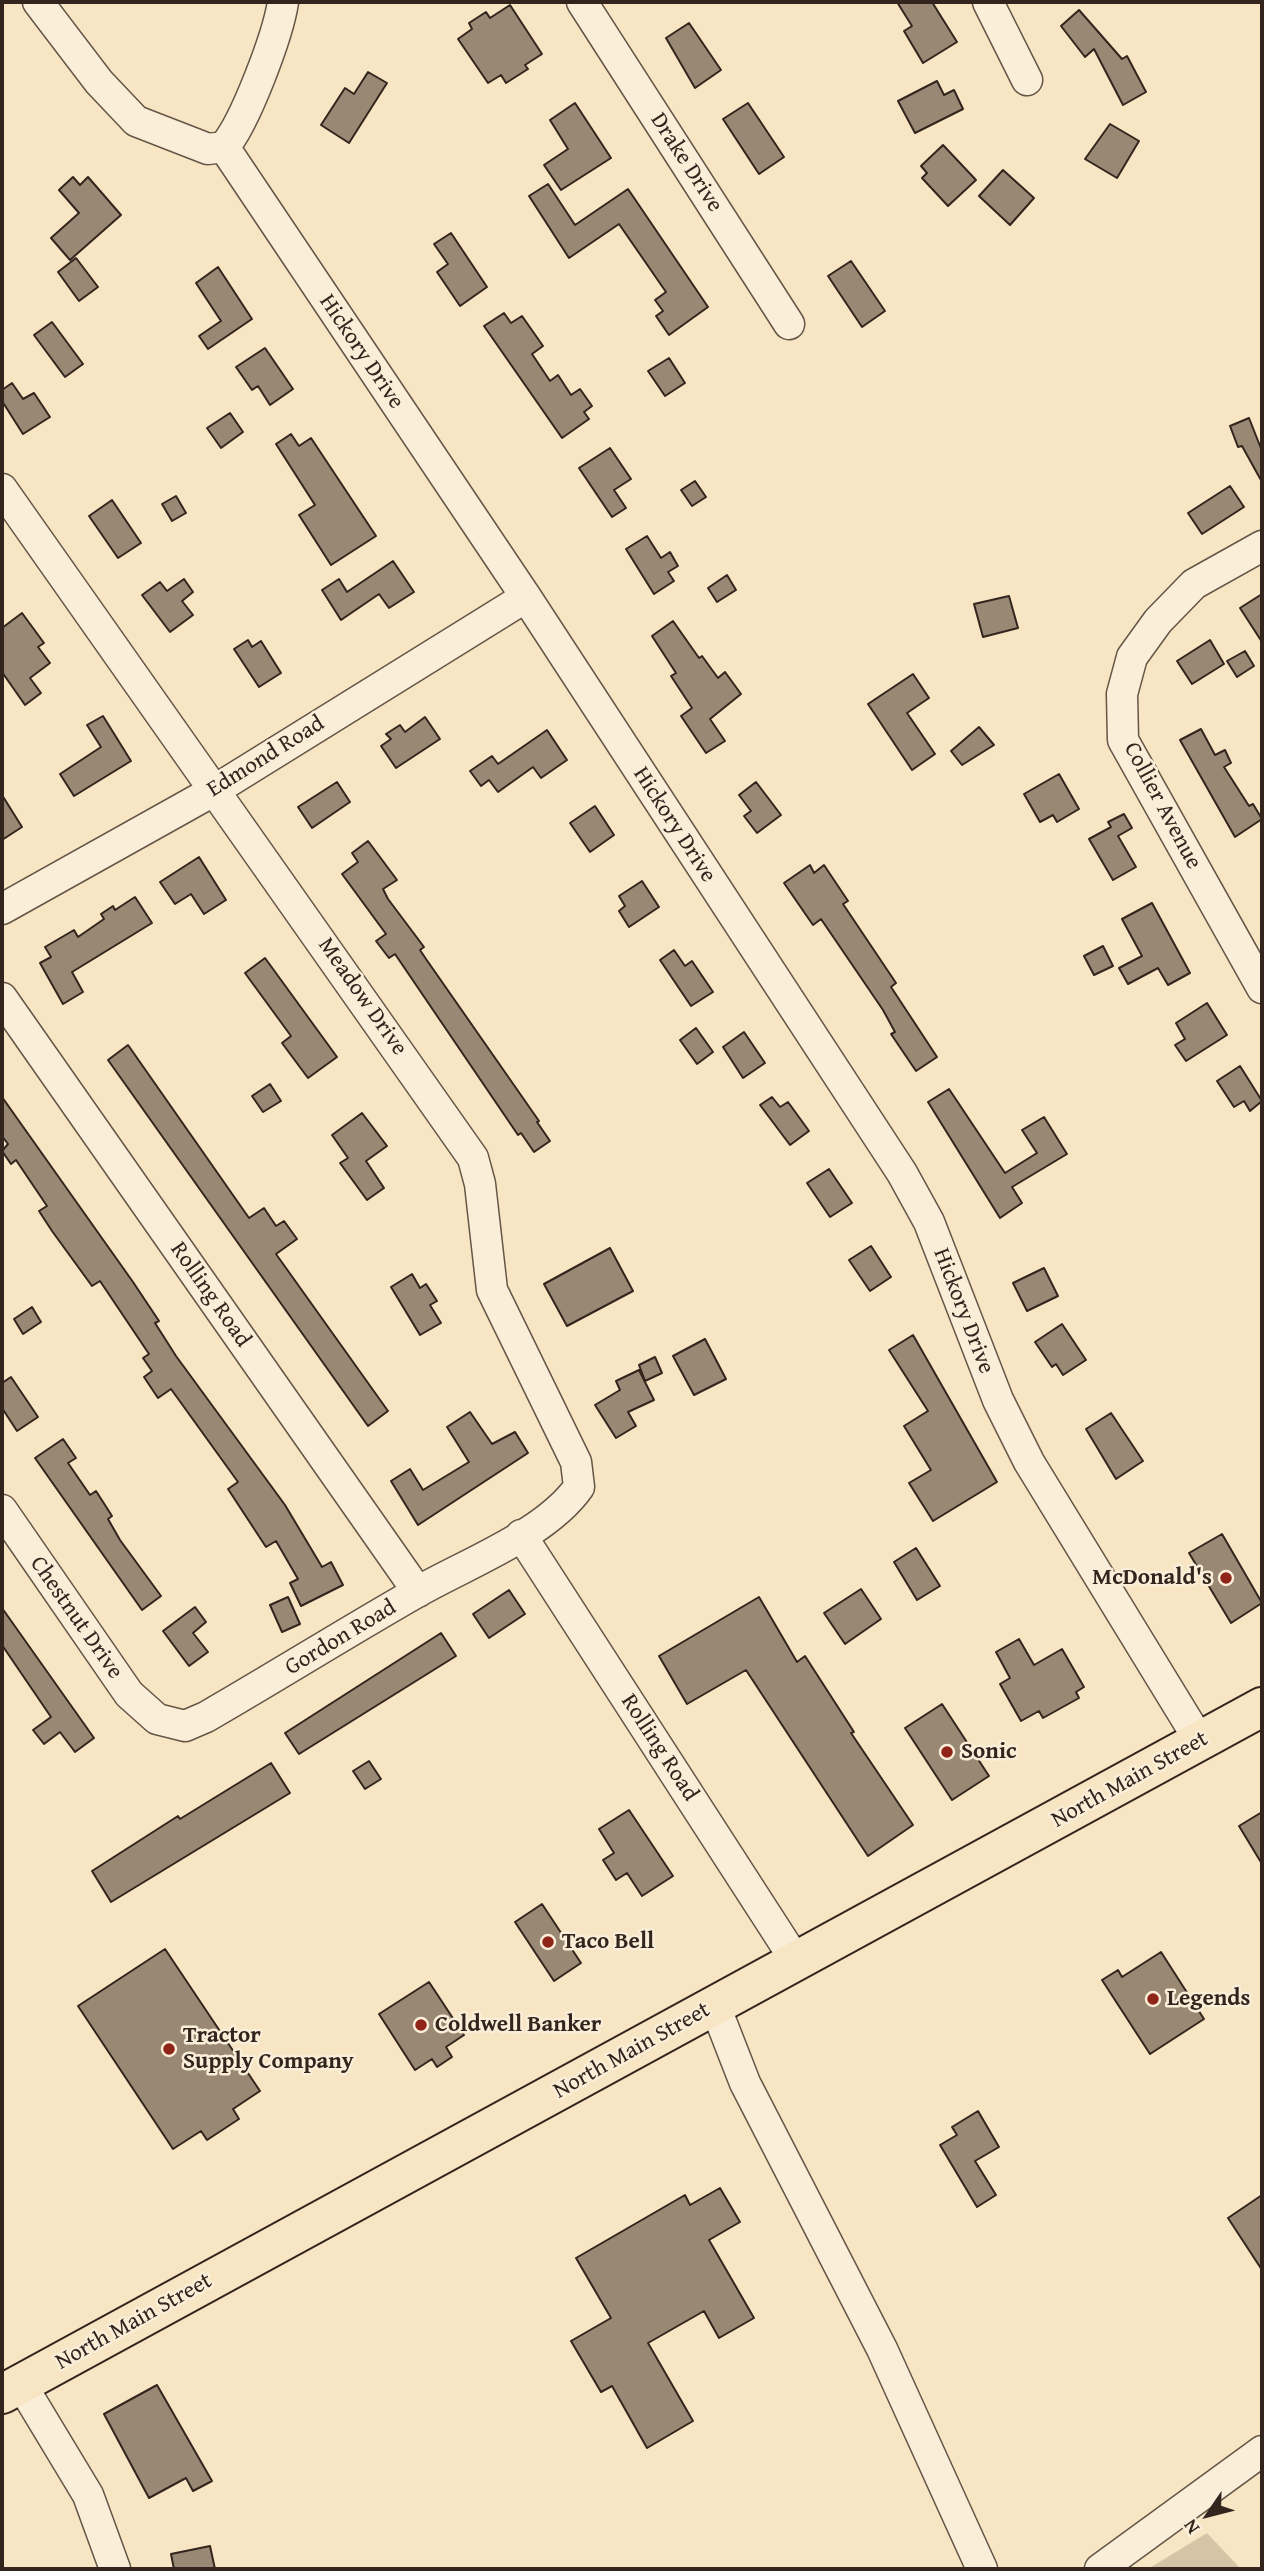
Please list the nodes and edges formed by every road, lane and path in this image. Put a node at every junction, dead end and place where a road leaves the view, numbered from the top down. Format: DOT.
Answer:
graph roads {
  1 [pos="38,2"];
  2 [pos="283,2"];
  3 [pos="582,2"];
  4 [pos="988,2"];
  5 [pos="1027,80"];
  6 [pos="224,148"];
  7 [pos="789,324"];
  8 [pos="2,489"];
  9 [pos="1262,546"];
  10 [pos="526,597"];
  11 [pos="215,790"];
  12 [pos="2,909"];
  13 [pos="1262,988"];
  14 [pos="2,998"];
  15 [pos="2,1510"];
  16 [pos="521,1535"];
  17 [pos="418,1591"];
  18 [pos="1262,1707"];
  19 [pos="157,1719"];
  20 [pos="1201,1743"];
  21 [pos="796,1961"];
  22 [pos="715,2006"];
  23 [pos="11,2389"];
  24 [pos="1262,2451"];
  25 [pos="115,2569"];
  26 [pos="982,2569"];
  27 [pos="1100,2569"];
  1 -- 6 [label="street"];
  2 -- 6 [label="street"];
  3 -- 7 [label="street, Drake Drive"];
  4 -- 5 [label="street"];
  6 -- 10 [label="street, Hickory Drive"];
  8 -- 11 [label="street, Meadow Drive"];
  9 -- 13 [label="street, Collier Avenue"];
  10 -- 11 [label="street, Edmond Road"];
  10 -- 20 [label="street, Hickory Drive"];
  11 -- 12 [label="street, Edmond Road"];
  11 -- 16 [label="street, Meadow Drive"];
  14 -- 17 [label="street, Rolling Road"];
  15 -- 19 [label="street, Chestnut Drive"];
  16 -- 17 [label="street, Gordon Road"];
  16 -- 21 [label="street, Rolling Road"];
  17 -- 19 [label="street, Gordon Road"];
  18 -- 20 [label="highway, North Main Street"];
  20 -- 21 [label="highway, North Main Street"];
  21 -- 22 [label="highway, North Main Street"];
  22 -- 23 [label="highway, North Main Street"];
  22 -- 26 [label="street"];
  23 -- 25 [label="street"];
  24 -- 27 [label="street"];
}
